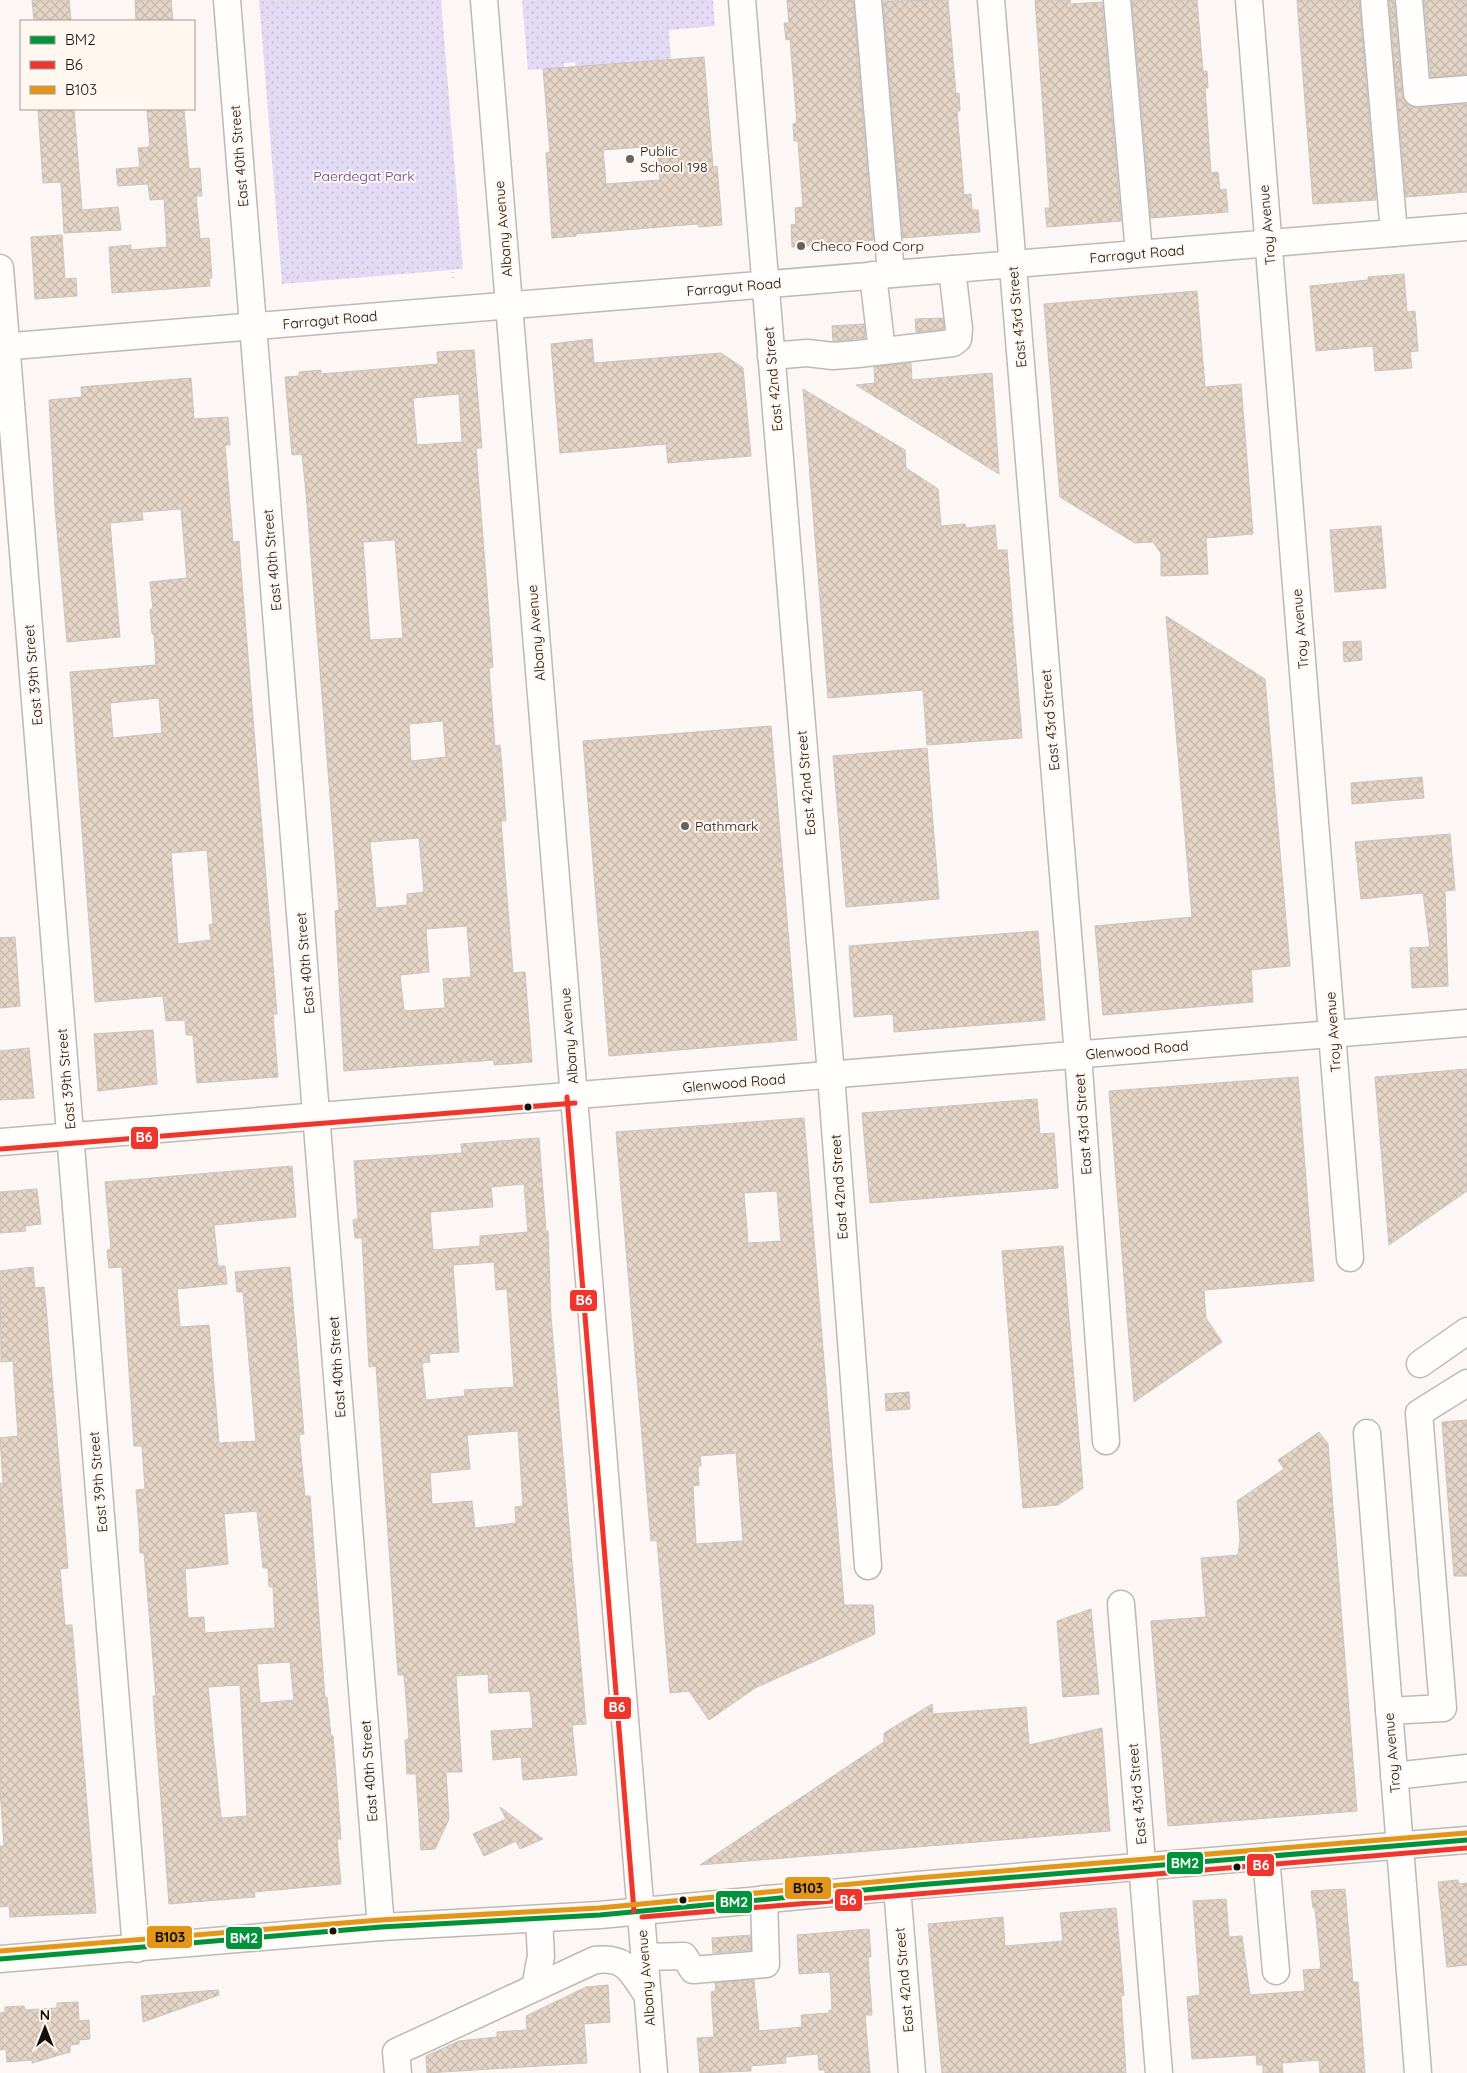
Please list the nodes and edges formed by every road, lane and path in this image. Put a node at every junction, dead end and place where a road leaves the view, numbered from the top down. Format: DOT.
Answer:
graph roads {
  1 [pos="227,0"];
  2 [pos="328,0"];
  3 [pos="437,0"];
  4 [pos="484,0"];
  5 [pos="742,0"];
  6 [pos="868,0"];
  7 [pos="991,0"];
  8 [pos="1117,0"];
  9 [pos="1249,0"];
  10 [pos="1374,0"];
  11 [pos="1409,0"];
  12 [pos="1467,89"];
  13 [pos="1467,227"];
  14 [pos="1394,233"];
  15 [pos="1269,243"];
  16 [pos="1139,253"];
  17 [pos="452,262"];
  18 [pos="1013,264"];
  19 [pos="0,268"];
  20 [pos="952,269"];
  21 [pos="882,275"];
  22 [pos="454,278"];
  23 [pos="765,284"];
  24 [pos="509,305"];
  25 [pos="253,326"];
  26 [pos="3,346"];
  27 [pos="882,351"];
  28 [pos="771,356"];
  29 [pos="1467,1023"];
  30 [pos="1333,1034"];
  31 [pos="1078,1055"];
  32 [pos="831,1075"];
  33 [pos="574,1096"];
  34 [pos="318,1116"];
  35 [pos="70,1136"];
  36 [pos="0,1142"];
  37 [pos="1350,1258"];
  38 [pos="1467,1331"];
  39 [pos="1420,1364"];
  40 [pos="1467,1383"];
  41 [pos="1367,1433"];
  42 [pos="1106,1441"];
  43 [pos="868,1566"];
  44 [pos="1121,1604"];
  45 [pos="1388,1711"];
  46 [pos="1467,1768"];
  47 [pos="1394,1776"];
  48 [pos="1467,1840"];
  49 [pos="1399,1845"];
  50 [pos="1266,1857"];
  51 [pos="1143,1867"];
  52 [pos="897,1887"];
  53 [pos="764,1899"];
  54 [pos="641,1910"];
  55 [pos="539,1919"];
  56 [pos="381,1927"];
  57 [pos="136,1949"];
  58 [pos="645,1957"];
  59 [pos="0,1959"];
  60 [pos="1276,1971"];
  61 [pos="535,1988"];
  62 [pos="648,1996"];
  63 [pos="398,2073"];
  64 [pos="654,2073"];
  65 [pos="912,2073"];
  66 [pos="1159,2073"];
  67 [pos="1418,2073"];
  1 -- 25 [label="street, East 40th Street"];
  2 -- 17 [label="path"];
  3 -- 17 [label="path"];
  4 -- 24 [label="street, Albany Avenue"];
  5 -- 23 [label="street, East 42nd Street"];
  6 -- 21 [label="street"];
  7 -- 18 [label="street, East 43rd Street"];
  8 -- 16 [label="street"];
  9 -- 15 [label="street, Troy Avenue"];
  10 -- 14 [label="street"];
  11 -- 12 [label="street"];
  13 -- 14 [label="street, Farragut Road"];
  14 -- 15 [label="street, Farragut Road"];
  15 -- 16 [label="street, Farragut Road"];
  15 -- 30 [label="street, Troy Avenue"];
  16 -- 18 [label="street, Farragut Road"];
  17 -- 22 [label="path"];
  18 -- 20 [label="street, Farragut Road"];
  18 -- 31 [label="street, East 43rd Street"];
  19 -- 26 [label="street, East 39th Street"];
  20 -- 21 [label="street, Farragut Road"];
  20 -- 27 [label="street"];
  21 -- 23 [label="street, Farragut Road"];
  21 -- 27 [label="street"];
  23 -- 24 [label="street, Farragut Road"];
  23 -- 28 [label="street, East 42nd Street"];
  24 -- 25 [label="street, Farragut Road"];
  24 -- 33 [label="street, Albany Avenue"];
  25 -- 26 [label="street, Farragut Road"];
  25 -- 34 [label="street, East 40th Street"];
  26 -- 35 [label="street, East 39th Street"];
  27 -- 28 [label="street"];
  28 -- 32 [label="street, East 42nd Street"];
  29 -- 30 [label="street, Glenwood Road"];
  30 -- 31 [label="street, Glenwood Road"];
  30 -- 37 [label="street, Troy Avenue"];
  31 -- 32 [label="street, Glenwood Road"];
  31 -- 42 [label="street, East 43rd Street"];
  32 -- 33 [label="street, Glenwood Road"];
  32 -- 43 [label="street, East 42nd Street"];
  33 -- 34 [label="street, Glenwood Road"];
  33 -- 54 [label="street, Albany Avenue"];
  34 -- 35 [label="street, Glenwood Road"];
  34 -- 56 [label="street, East 40th Street"];
  35 -- 36 [label="street, Glenwood Road"];
  35 -- 57 [label="street, East 39th Street"];
  38 -- 39 [label="street"];
  40 -- 45 [label="street"];
  41 -- 45 [label="street, Troy Avenue"];
  44 -- 51 [label="street, East 43rd Street"];
  45 -- 47 [label="street, Troy Avenue"];
  46 -- 47 [label="street"];
  47 -- 49 [label="street, Troy Avenue"];
  48 -- 49 [label="street"];
  49 -- 50 [label="street"];
  49 -- 67 [label="street, Troy Avenue"];
  50 -- 51 [label="street"];
  50 -- 60 [label="street"];
  51 -- 52 [label="street"];
  51 -- 66 [label="street, East 43rd Street"];
  52 -- 53 [label="street"];
  52 -- 65 [label="street, East 42nd Street"];
  53 -- 54 [label="street"];
  53 -- 58 [label="street"];
  54 -- 55 [label="street"];
  54 -- 58 [label="street, Albany Avenue"];
  55 -- 56 [label="street"];
  55 -- 61 [label="street"];
  56 -- 57 [label="street"];
  57 -- 59 [label="street"];
  58 -- 62 [label="street, Albany Avenue"];
  61 -- 62 [label="street"];
  61 -- 63 [label="street"];
  62 -- 64 [label="street, Albany Avenue"];
}
